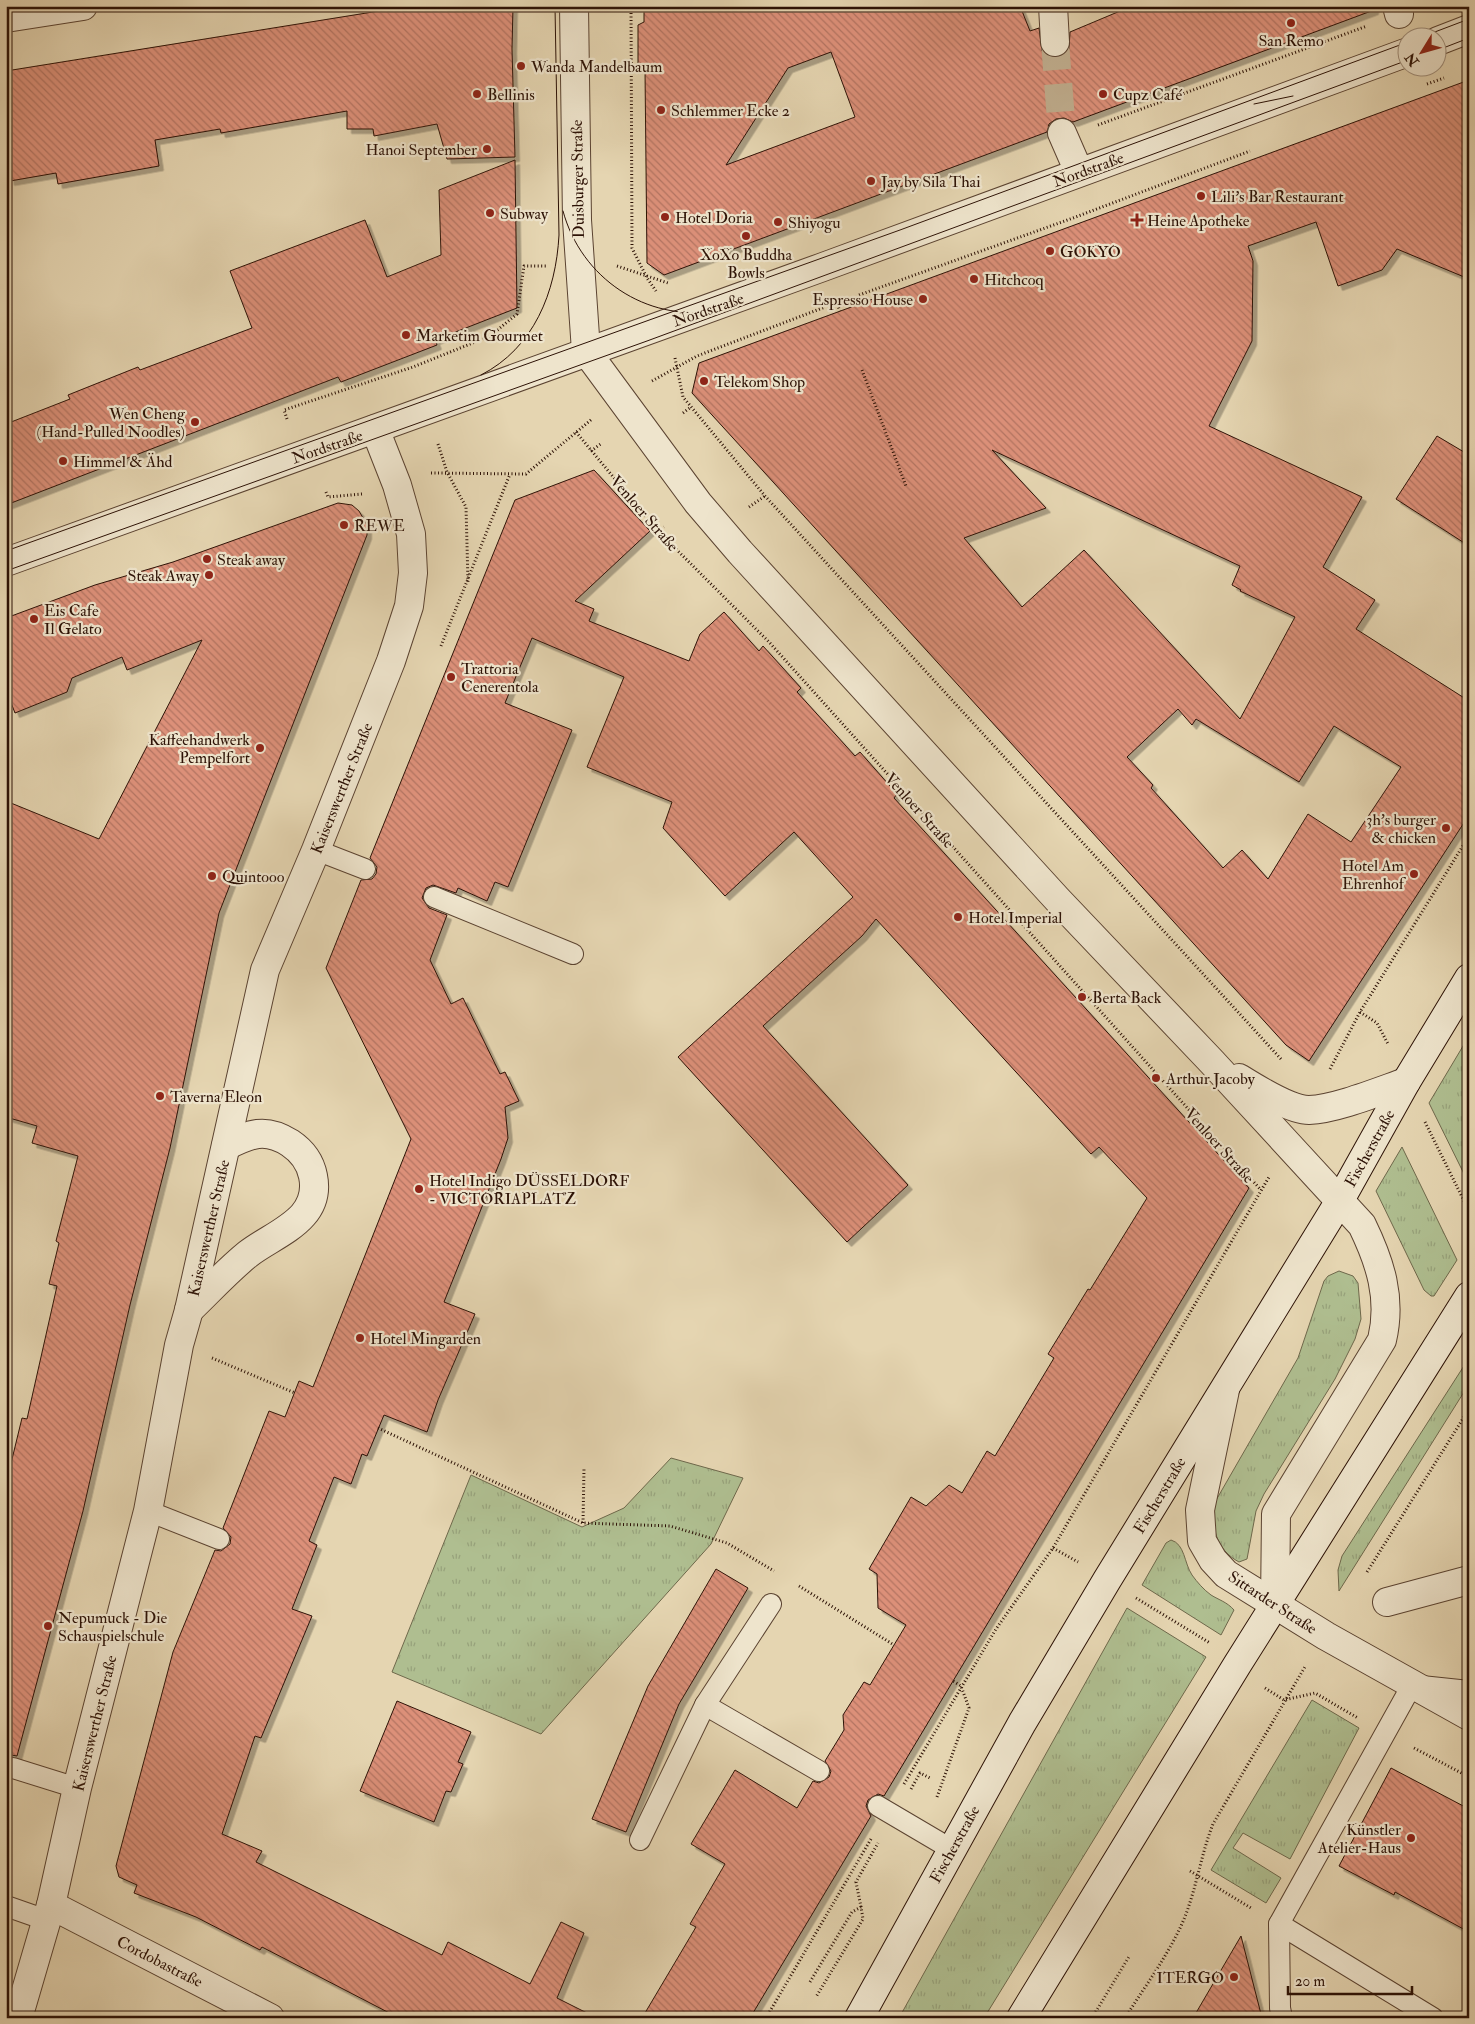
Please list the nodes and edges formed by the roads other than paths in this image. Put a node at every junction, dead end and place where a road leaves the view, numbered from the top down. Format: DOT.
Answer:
graph roads {
  1 [pos="83,6"];
  2 [pos="574,6"];
  3 [pos="1053,6"];
  4 [pos="6,18"];
  5 [pos="1469,29"];
  6 [pos="1448,36"];
  7 [pos="1055,42"];
  8 [pos="1398,56"];
  9 [pos="1064,135"];
  10 [pos="1079,172"];
  11 [pos="586,351"];
  12 [pos="375,429"];
  13 [pos="6,562"];
  14 [pos="316,850"];
  15 [pos="366,869"];
  16 [pos="434,897"];
  17 [pos="573,954"];
  18 [pos="1469,978"];
  19 [pos="1212,1062"];
  20 [pos="1406,1082"];
  21 [pos="226,1146"];
  22 [pos="1339,1202"];
  23 [pos="1469,1296"];
  24 [pos="189,1310"];
  25 [pos="1227,1383"];
  26 [pos="148,1511"];
  27 [pos="219,1539"];
  28 [pos="1469,1580"];
  29 [pos="1387,1602"];
  30 [pos="771,1604"];
  31 [pos="1275,1605"];
  32 [pos="1412,1685"];
  33 [pos="1469,1691"];
  34 [pos="705,1705"];
  35 [pos="1469,1716"];
  36 [pos="14,1768"];
  37 [pos="819,1771"];
  38 [pos="77,1788"];
  39 [pos="882,1809"];
  40 [pos="640,1840"];
  41 [pos="951,1849"];
  42 [pos="6,1906"];
  43 [pos="48,1912"];
  44 [pos="1279,1924"];
  45 [pos="18,2018"];
  46 [pos="270,2018"];
  47 [pos="860,2018"];
  48 [pos="1021,2018"];
  49 [pos="1282,2018"];
  50 [pos="1433,2018"];
  1 -- 4 [label="street"];
  2 -- 11 [label="street, Duisburger Straße"];
  3 -- 7 [label="street"];
  5 -- 6 [label="street"];
  8 -- 10 [label="street, Nordstraße"];
  9 -- 10 [label="street"];
  10 -- 11 [label="street, Nordstraße"];
  11 -- 12 [label="street, Nordstraße"];
  11 -- 19 [label="street"];
  12 -- 13 [label="street, Nordstraße"];
  12 -- 14 [label="street, Kaiserswerther Straße"];
  14 -- 15 [label="lane"];
  14 -- 21 [label="street, Kaiserswerther Straße"];
  16 -- 17 [label="lane"];
  18 -- 20 [label="street, Fischerstraße"];
  19 -- 20 [label="street"];
  19 -- 22 [label="street"];
  20 -- 22 [label="street, Fischerstraße"];
  21 -- 24 [label="street, Kaiserswerther Straße"];
  21 -- 24 [label="street, Kaiserswerther Straße"];
  22 -- 25 [label="street, Fischerstraße"];
  22 -- 31 [label="street"];
  23 -- 31 [label="street"];
  24 -- 26 [label="street, Kaiserswerther Straße"];
  25 -- 31 [label="street, Sittarder Straße"];
  25 -- 41 [label="street, Fischerstraße"];
  26 -- 27 [label="lane"];
  26 -- 38 [label="street, Kaiserswerther Straße"];
  28 -- 29 [label="street"];
  30 -- 34 [label="lane"];
  31 -- 32 [label="street, Sittarder Straße"];
  31 -- 48 [label="street"];
  32 -- 33 [label="lane"];
  32 -- 35 [label="street, Sittarder Straße"];
  32 -- 44 [label="lane"];
  34 -- 37 [label="lane"];
  34 -- 40 [label="lane"];
  36 -- 38 [label="lane"];
  38 -- 43 [label="street, Kaiserswerther Straße"];
  39 -- 41 [label="lane"];
  41 -- 47 [label="street, Fischerstraße"];
  42 -- 43 [label="lane"];
  43 -- 45 [label="street, Kaiserswerther Straße"];
  43 -- 46 [label="street, Cordobastraße"];
  44 -- 49 [label="lane"];
  44 -- 50 [label="lane"];
}
